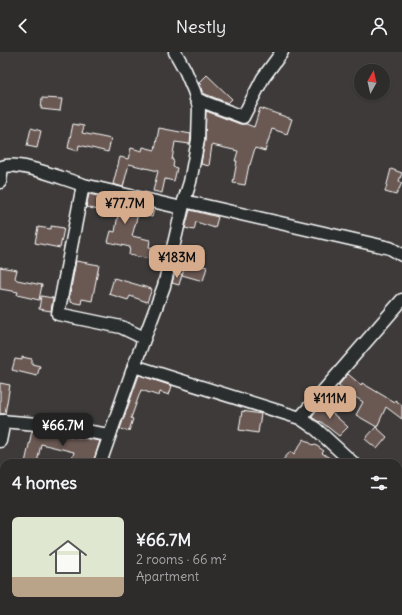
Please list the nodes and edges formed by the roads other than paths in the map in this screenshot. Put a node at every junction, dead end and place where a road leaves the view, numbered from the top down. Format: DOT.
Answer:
graph roads {
  1 [pos="175,52"];
  2 [pos="282,52"];
  3 [pos="196,99"];
  4 [pos="0,182"];
  5 [pos="83,185"];
  6 [pos="183,205"];
  7 [pos="402,255"];
  8 [pos="402,300"];
  9 [pos="144,338"];
  10 [pos="134,366"];
  11 [pos="300,418"];
  12 [pos="2,421"];
  13 [pos="109,435"];
  14 [pos="0,441"];
  15 [pos="101,459"];
  16 [pos="345,459"];
  1 -- 3 [label="street"];
  2 -- 3 [label="street"];
  3 -- 6 [label="street"];
  4 -- 5 [label="street"];
  5 -- 6 [label="street"];
  5 -- 9 [label="street"];
  6 -- 7 [label="street"];
  6 -- 9 [label="street"];
  8 -- 11 [label="street"];
  9 -- 10 [label="street"];
  10 -- 11 [label="street"];
  10 -- 13 [label="street"];
  11 -- 16 [label="street"];
  12 -- 13 [label="street"];
  12 -- 14 [label="street"];
  13 -- 15 [label="street"];
}
